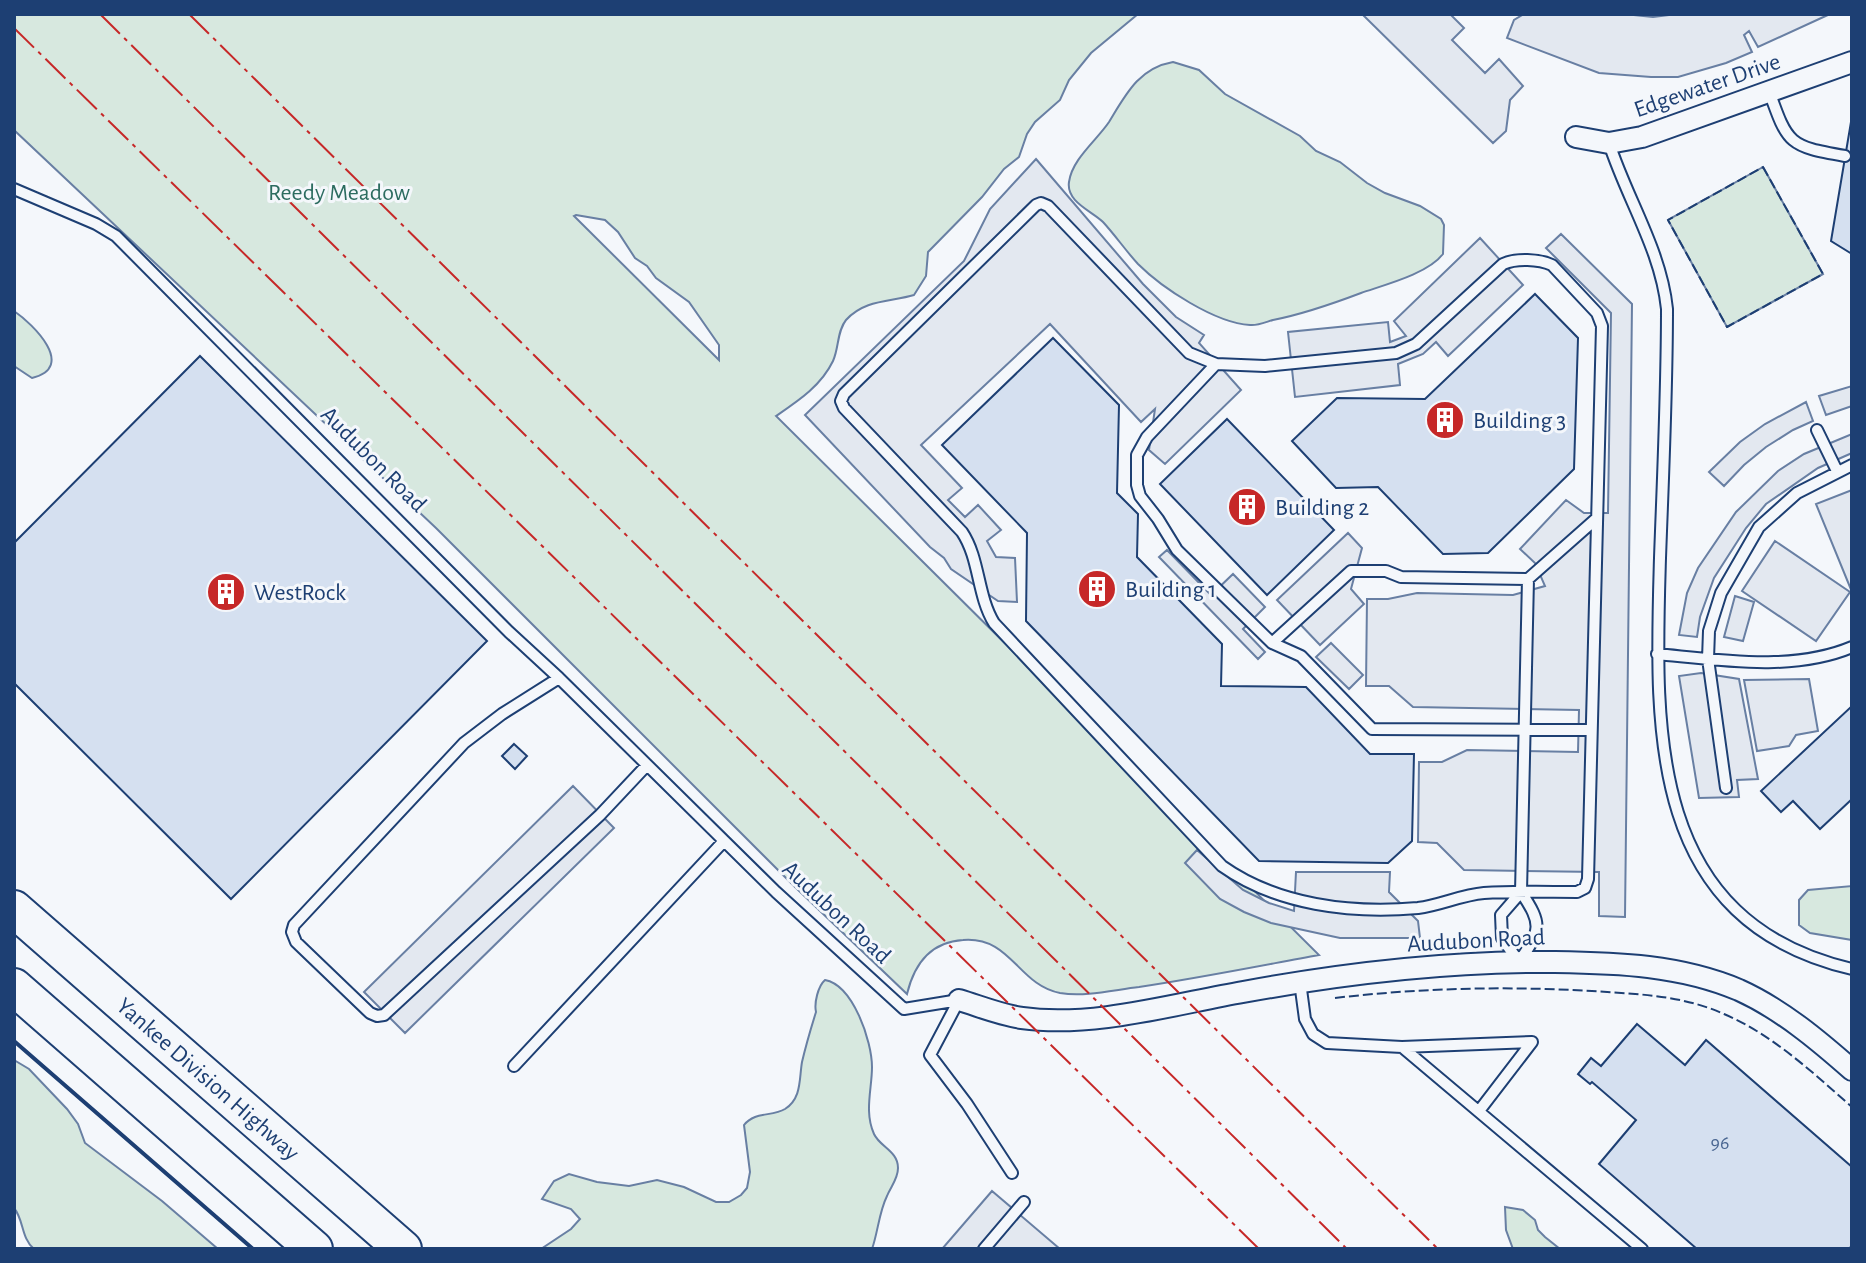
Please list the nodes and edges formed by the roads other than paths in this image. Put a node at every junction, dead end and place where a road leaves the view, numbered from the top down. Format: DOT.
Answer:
graph roads {
  1 [pos="1852,62"];
  2 [pos="1769,91"];
  3 [pos="1576,137"];
  4 [pos="1609,143"];
  5 [pos="1845,156"];
  6 [pos="14,189"];
  7 [pos="1216,364"];
  8 [pos="1817,430"];
  9 [pos="1852,465"];
  10 [pos="1837,471"];
  11 [pos="1597,518"];
  12 [pos="1528,579"];
  13 [pos="1272,643"];
  14 [pos="1852,647"];
  15 [pos="1657,654"];
  16 [pos="1708,659"];
  17 [pos="559,678"];
  18 [pos="1523,729"];
  19 [pos="1591,730"];
  20 [pos="647,765"];
  21 [pos="1726,788"];
  22 [pos="724,841"];
  23 [pos="1521,892"];
  24 [pos="14,909"];
  25 [pos="1519,962"];
  26 [pos="1852,969"];
  27 [pos="1300,982"];
  28 [pos="14,987"];
  29 [pos="959,1000"];
  30 [pos="1402,1047"];
  31 [pos="514,1066"];
  32 [pos="1852,1070"];
  33 [pos="1479,1111"];
  34 [pos="1012,1173"];
  35 [pos="1024,1202"];
  36 [pos="314,1249"];
  37 [pos="403,1249"];
  38 [pos="984,1249"];
  39 [pos="1642,1249"];
  1 -- 2 [label="street, Edgewater Drive"];
  2 -- 4 [label="street, Edgewater Drive"];
  2 -- 5 [label="lane"];
  3 -- 4 [label="street, Edgewater Drive"];
  4 -- 15 [label="lane"];
  6 -- 17 [label="lane, Audubon Road"];
  7 -- 11 [label="lane"];
  7 -- 13 [label="lane"];
  7 -- 23 [label="lane"];
  8 -- 10 [label="lane"];
  9 -- 10 [label="lane"];
  10 -- 16 [label="lane"];
  11 -- 12 [label="lane"];
  11 -- 19 [label="lane"];
  12 -- 13 [label="lane"];
  12 -- 18 [label="lane"];
  13 -- 18 [label="lane"];
  14 -- 16 [label="lane"];
  15 -- 16 [label="lane"];
  15 -- 26 [label="lane"];
  16 -- 21 [label="lane"];
  17 -- 20 [label="lane, Audubon Road"];
  17 -- 20 [label="lane"];
  18 -- 19 [label="lane"];
  18 -- 23 [label="lane"];
  19 -- 23 [label="lane"];
  20 -- 22 [label="lane, Audubon Road"];
  22 -- 29 [label="lane, Audubon Road"];
  22 -- 31 [label="lane"];
  23 -- 25 [label="lane"];
  23 -- 25 [label="lane"];
  24 -- 37 [label="highway, Yankee Division Highway"];
  25 -- 27 [label="street, Audubon Road"];
  25 -- 32 [label="street, Audubon Road"];
  27 -- 29 [label="street, Audubon Road"];
  27 -- 30 [label="lane"];
  28 -- 36 [label="highway"];
  29 -- 34 [label="lane"];
  30 -- 33 [label="lane"];
  30 -- 33 [label="lane"];
  33 -- 39 [label="lane"];
  35 -- 38 [label="lane"];
}
